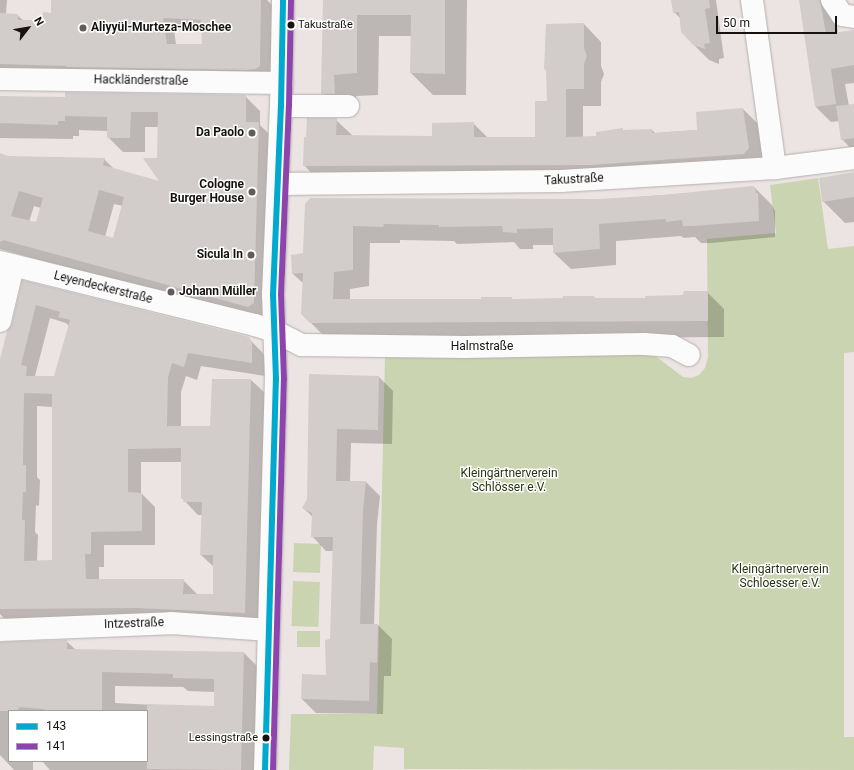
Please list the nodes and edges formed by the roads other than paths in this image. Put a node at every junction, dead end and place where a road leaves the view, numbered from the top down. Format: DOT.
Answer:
graph roads {
  1 [pos="283,0"];
  2 [pos="752,0"];
  3 [pos="832,0"];
  4 [pos="854,17"];
  5 [pos="0,79"];
  6 [pos="282,83"];
  7 [pos="281,106"];
  8 [pos="348,106"];
  9 [pos="854,158"];
  10 [pos="774,168"];
  11 [pos="278,184"];
  12 [pos="7,264"];
  13 [pos="0,322"];
  14 [pos="276,332"];
  15 [pos="689,355"];
  16 [pos="0,630"];
  17 [pos="269,630"];
  18 [pos="264,770"];
  1 -- 6 [label="street"];
  2 -- 10 [label="street"];
  3 -- 4 [label="street"];
  5 -- 6 [label="street, Hackländerstraße"];
  6 -- 7 [label="street"];
  7 -- 8 [label="street"];
  7 -- 11 [label="street"];
  9 -- 10 [label="street, Takustraße"];
  10 -- 11 [label="street, Takustraße"];
  11 -- 14 [label="street"];
  12 -- 13 [label="street"];
  12 -- 14 [label="street, Leyendeckerstraße"];
  14 -- 15 [label="street, Halmstraße"];
  14 -- 17 [label="street"];
  16 -- 17 [label="street, Intzestraße"];
  17 -- 18 [label="street"];
}
